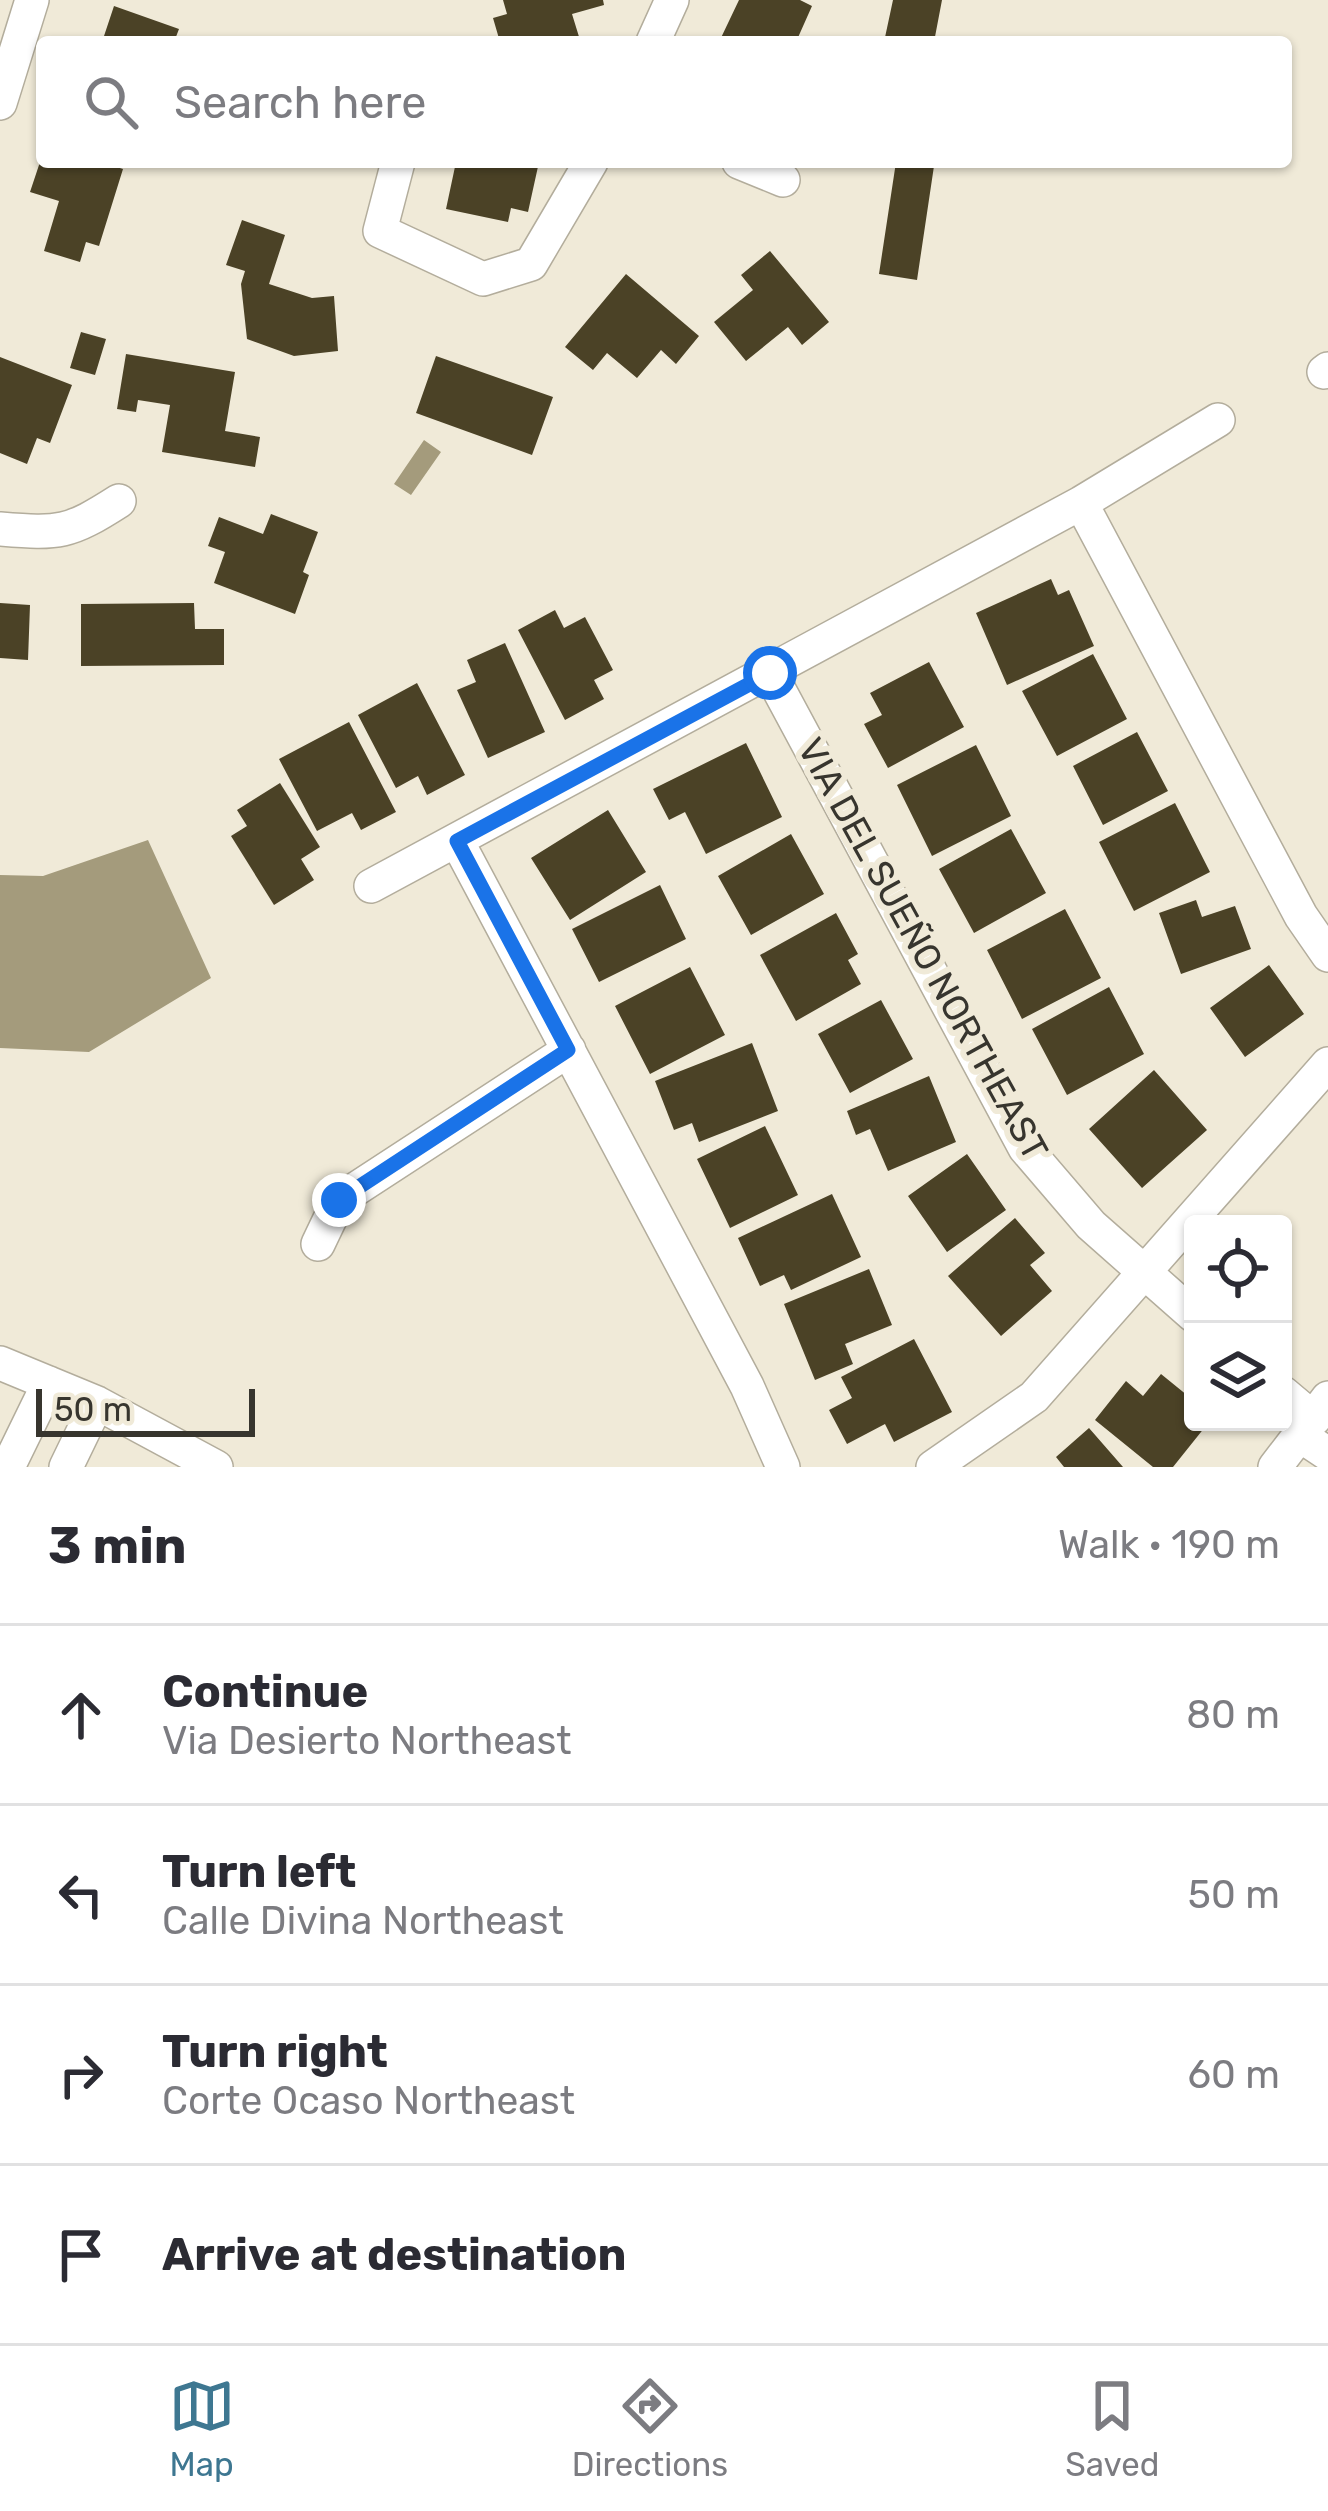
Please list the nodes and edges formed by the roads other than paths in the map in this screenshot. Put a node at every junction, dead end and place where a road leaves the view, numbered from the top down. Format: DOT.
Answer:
graph roads {
  1 [pos="32,0"];
  2 [pos="672,0"];
  3 [pos="656,36"];
  4 [pos="0,103"];
  5 [pos="396,168"];
  6 [pos="587,168"];
  7 [pos="754,168"];
  8 [pos="783,180"];
  9 [pos="1218,420"];
  10 [pos="119,501"];
  11 [pos="1081,502"];
  12 [pos="0,529"];
  13 [pos="770,673"];
  14 [pos="457,841"];
  15 [pos="371,886"];
  16 [pos="1328,955"];
  17 [pos="568,1050"];
  18 [pos="1328,1064"];
  19 [pos="318,1244"];
  20 [pos="1146,1274"];
  21 [pos="1184,1307"];
  22 [pos="0,1363"];
  23 [pos="49,1383"];
  24 [pos="1292,1399"];
  25 [pos="97,1403"];
  26 [pos="1321,1417"];
  27 [pos="8,1467"];
  28 [pos="66,1467"];
  29 [pos="216,1467"];
  30 [pos="784,1467"];
  31 [pos="933,1467"];
  32 [pos="1275,1467"];
  1 -- 4 [label="street"];
  2 -- 3 [label="street"];
  5 -- 6 [label="street"];
  7 -- 8 [label="street"];
  9 -- 11 [label="street"];
  10 -- 12 [label="street"];
  11 -- 13 [label="street"];
  11 -- 16 [label="street"];
  13 -- 14 [label="street"];
  13 -- 20 [label="street, VIA DEL SUEÑO NORTHEAST"];
  14 -- 15 [label="street"];
  14 -- 17 [label="street"];
  17 -- 19 [label="street"];
  17 -- 30 [label="street"];
  18 -- 20 [label="street"];
  20 -- 21 [label="street, VIA DEL SUEÑO NORTHEAST"];
  20 -- 31 [label="street"];
  22 -- 23 [label="street"];
  23 -- 25 [label="street"];
  23 -- 27 [label="street"];
  24 -- 26 [label="street"];
  25 -- 28 [label="street"];
  25 -- 29 [label="street"];
  26 -- 32 [label="street"];
}
